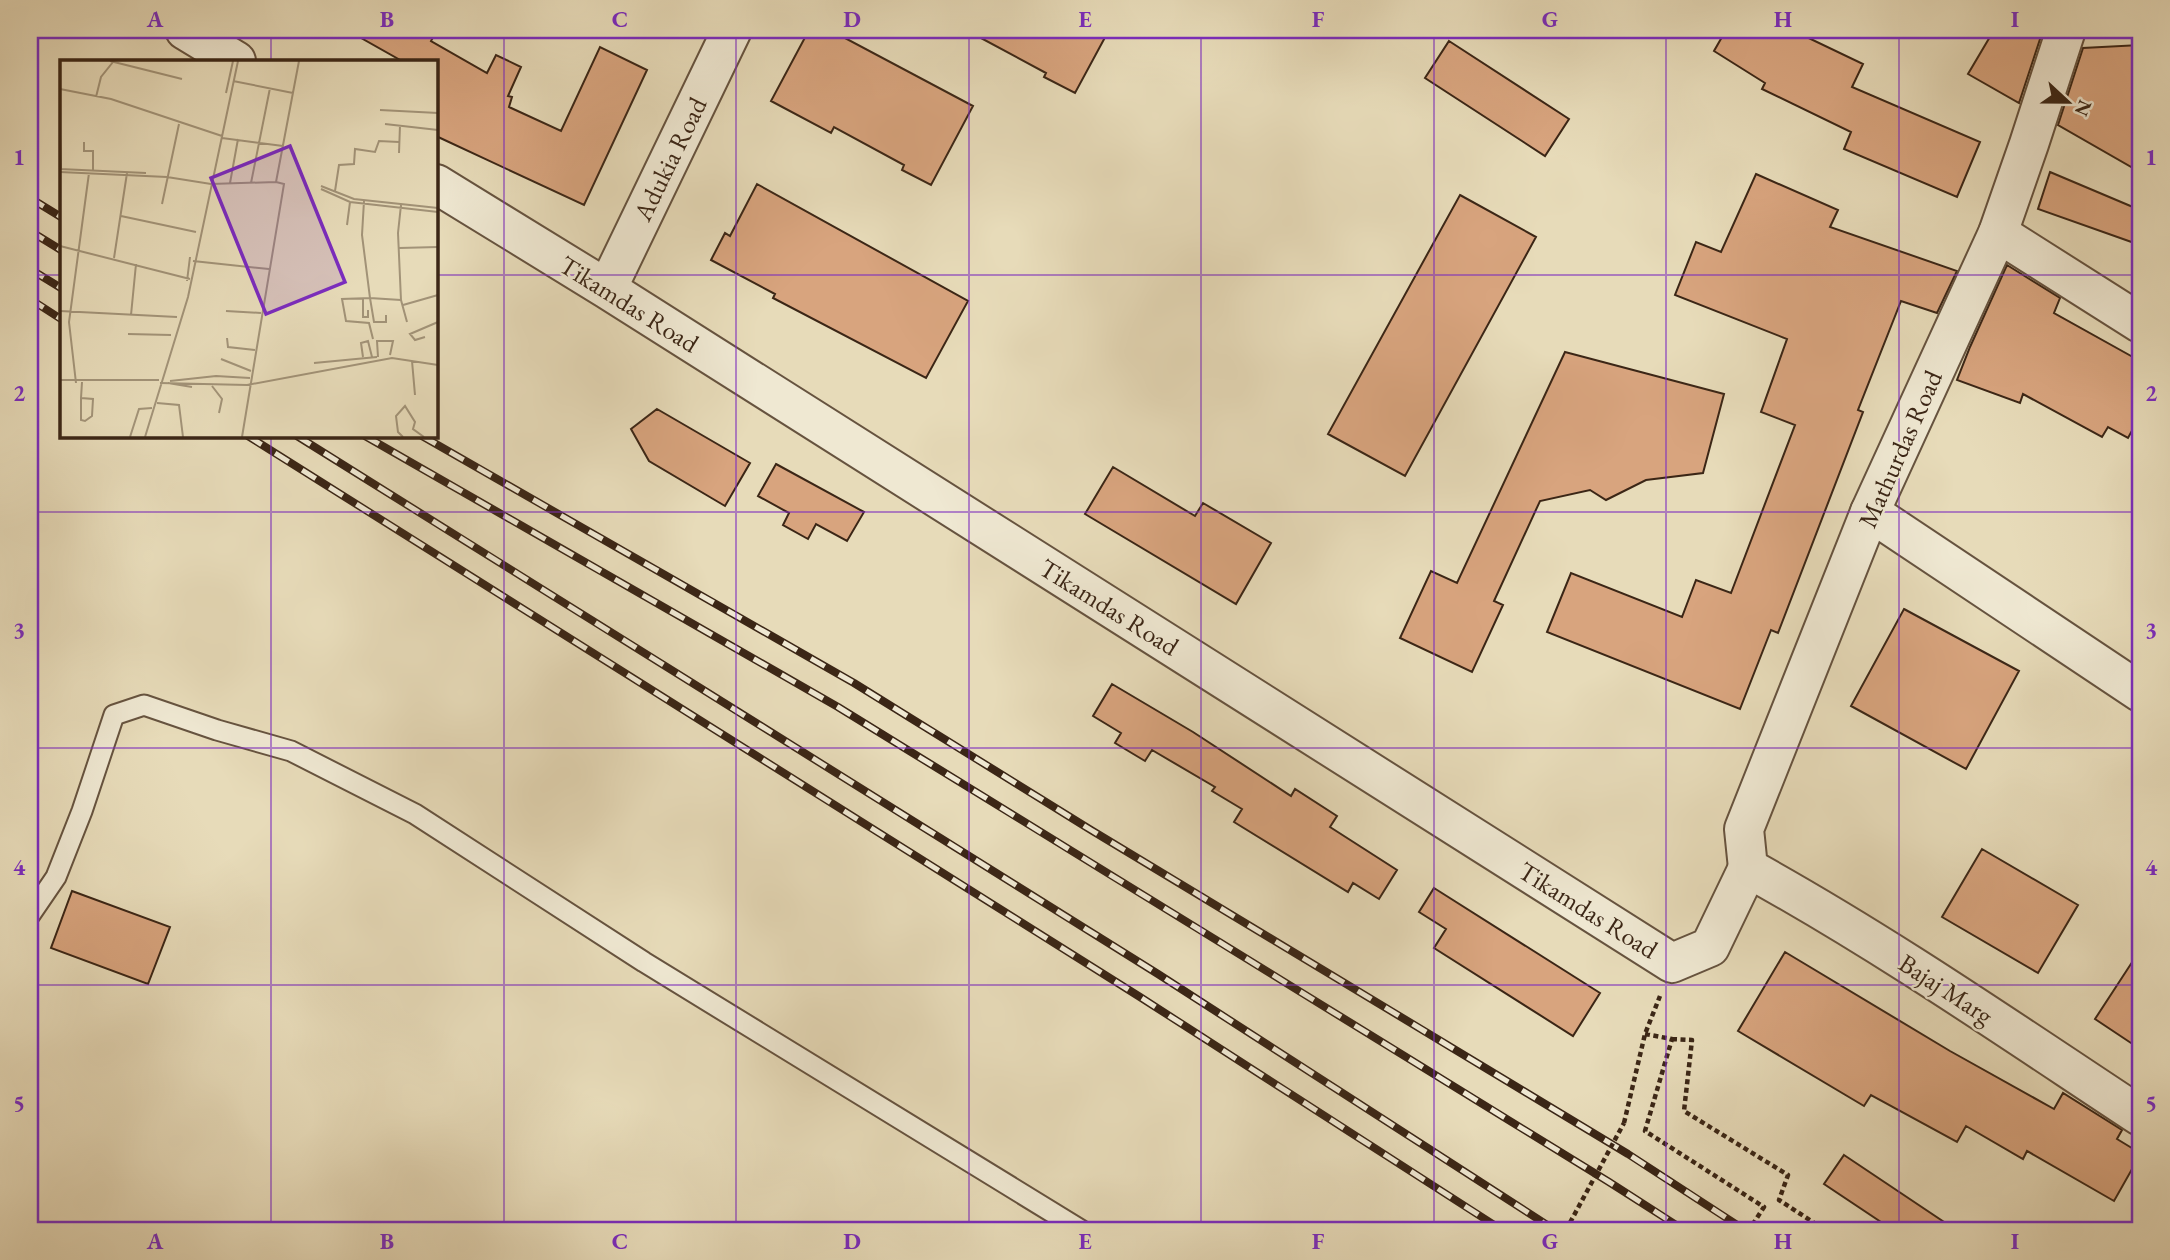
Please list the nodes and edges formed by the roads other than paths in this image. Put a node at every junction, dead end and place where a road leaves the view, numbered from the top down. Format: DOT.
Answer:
graph roads {
  1 [pos="185,30"];
  2 [pos="733,30"];
  3 [pos="2066,30"];
  4 [pos="234,60"];
  5 [pos="438,185"];
  6 [pos="1998,233"];
  7 [pos="607,289"];
  8 [pos="2140,323"];
  9 [pos="1871,512"];
  10 [pos="2140,692"];
  11 [pos="1748,869"];
  12 [pos="30,915"];
  13 [pos="2140,1116"];
  14 [pos="1081,1230"];
  1 -- 4 [label="street"];
  2 -- 7 [label="street, Adukia Road"];
  3 -- 6 [label="street, Mathurdas Road"];
  5 -- 7 [label="street, Tikamdas Road"];
  6 -- 8 [label="street"];
  6 -- 9 [label="street, Mathurdas Road"];
  7 -- 11 [label="street, Tikamdas Road"];
  9 -- 10 [label="street"];
  9 -- 11 [label="street, Mathurdas Road"];
  11 -- 13 [label="street, Bajaj Marg"];
  12 -- 14 [label="lane"];
}
